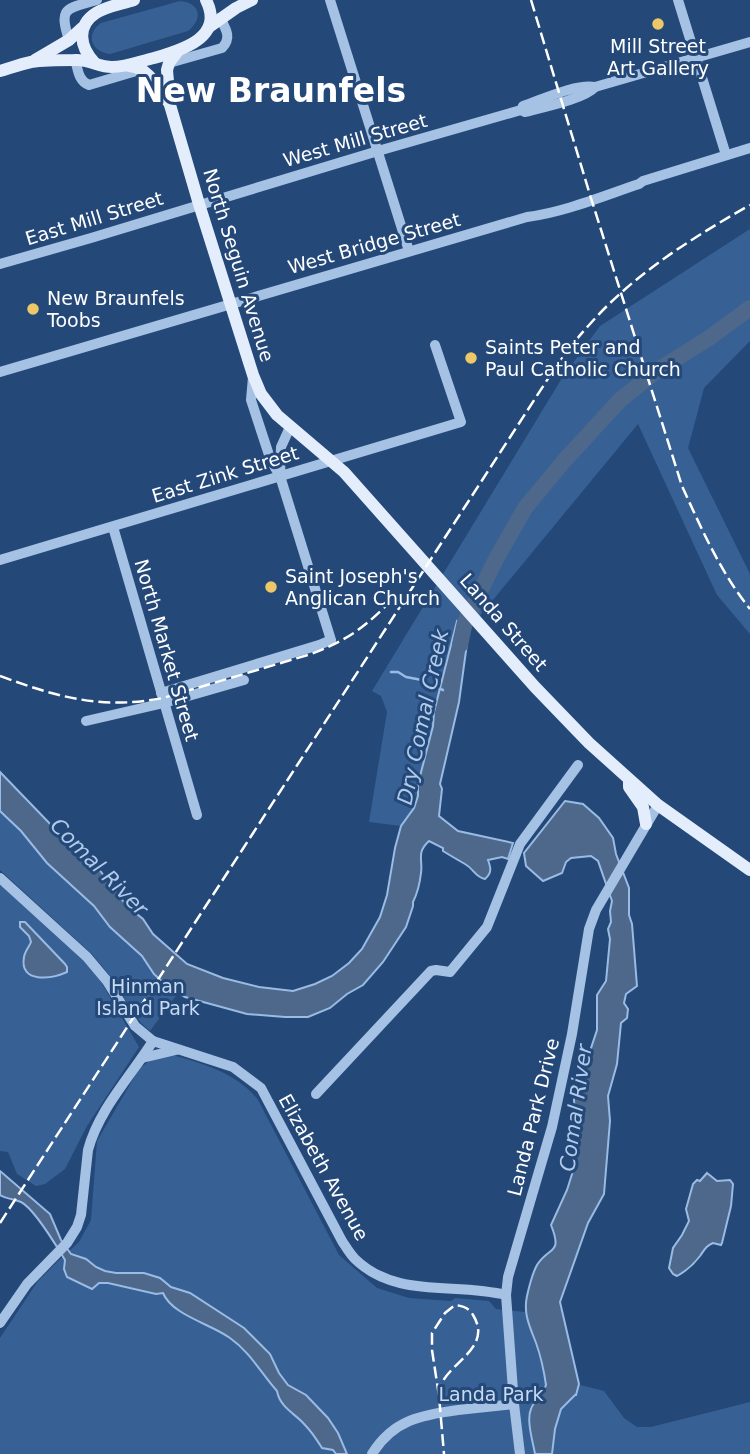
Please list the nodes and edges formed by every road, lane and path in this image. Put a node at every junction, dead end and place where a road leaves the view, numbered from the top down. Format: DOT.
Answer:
graph roads {
  1 [pos="118,0"];
  2 [pos="134,0"];
  3 [pos="206,0"];
  4 [pos="252,0"];
  5 [pos="330,0"];
  6 [pos="678,0"];
  7 [pos="100,5"];
  8 [pos="220,18"];
  9 [pos="209,27"];
  10 [pos="82,28"];
  11 [pos="69,40"];
  12 [pos="750,41"];
  13 [pos="177,51"];
  14 [pos="696,57"];
  15 [pos="75,60"];
  16 [pos="31,62"];
  17 [pos="94,63"];
  18 [pos="169,63"];
  19 [pos="126,65"];
  20 [pos="143,69"];
  21 [pos="0,71"];
  22 [pos="170,105"];
  23 [pos="750,148"];
  24 [pos="378,150"];
  25 [pos="726,155"];
  26 [pos="199,204"];
  27 [pos="409,251"];
  28 [pos="0,264"];
  29 [pos="231,304"];
  30 [pos="435,345"];
  31 [pos="0,372"];
  32 [pos="253,375"];
  33 [pos="290,427"];
  34 [pos="331,460"];
  35 [pos="280,476"];
  36 [pos="113,527"];
  37 [pos="0,560"];
  38 [pos="244,680"];
  39 [pos="163,698"];
  40 [pos="86,722"];
  41 [pos="578,765"];
  42 [pos="629,778"];
  43 [pos="658,805"];
  44 [pos="197,815"];
  45 [pos="646,824"];
  46 [pos="750,870"];
  47 [pos="0,878"];
  48 [pos="153,1041"];
  49 [pos="176,1050"];
  50 [pos="142,1058"];
  51 [pos="316,1094"];
  52 [pos="506,1295"];
  53 [pos="0,1324"];
  54 [pos="514,1404"];
  55 [pos="372,1454"];
  56 [pos="520,1454"];
  1 -- 7 [label="main road"];
  2 -- 7 [label="main road"];
  3 -- 9 [label="main road"];
  4 -- 8 [label="main road"];
  5 -- 24 [label="street"];
  6 -- 14 [label="street"];
  7 -- 10 [label="main road"];
  7 -- 11 [label="street"];
  8 -- 9 [label="main road"];
  8 -- 18 [label="street"];
  9 -- 13 [label="main road"];
  10 -- 11 [label="main road"];
  10 -- 17 [label="main road"];
  11 -- 16 [label="main road"];
  12 -- 14 [label="street, West Mill Street"];
  13 -- 18 [label="main road"];
  13 -- 19 [label="main road"];
  14 -- 24 [label="street, West Mill Street"];
  14 -- 25 [label="street"];
  15 -- 16 [label="main road"];
  15 -- 17 [label="main road"];
  15 -- 20 [label="street"];
  16 -- 21 [label="main road"];
  17 -- 19 [label="main road"];
  18 -- 22 [label="main road, North Seguin Avenue"];
  19 -- 20 [label="main road"];
  20 -- 22 [label="main road, North Seguin Avenue"];
  22 -- 26 [label="main road, North Seguin Avenue"];
  23 -- 25 [label="street, West Bridge Street"];
  24 -- 26 [label="street, West Mill Street"];
  24 -- 27 [label="street"];
  25 -- 27 [label="street, West Bridge Street"];
  26 -- 28 [label="street, East Mill Street"];
  26 -- 29 [label="main road, North Seguin Avenue"];
  27 -- 29 [label="street, West Bridge Street"];
  29 -- 31 [label="street, West Bridge Street"];
  29 -- 32 [label="main road, North Seguin Avenue"];
  30 -- 34 [label="street, East Zink Street"];
  32 -- 33 [label="main road, Landa Street"];
  32 -- 35 [label="street, North Seguin Avenue"];
  33 -- 34 [label="main road, Landa Street"];
  33 -- 35 [label="street, North Seguin Avenue"];
  34 -- 35 [label="street, East Zink Street"];
  34 -- 42 [label="main road, Landa Street"];
  35 -- 36 [label="street, East Zink Street"];
  35 -- 39 [label="street, North Seguin Avenue"];
  36 -- 37 [label="street, East Zink Street"];
  36 -- 39 [label="street, North Market Street"];
  38 -- 39 [label="street"];
  39 -- 40 [label="street"];
  39 -- 44 [label="street, North Market Street"];
  41 -- 51 [label="street"];
  42 -- 43 [label="main road, Landa Street"];
  42 -- 45 [label="main road"];
  43 -- 45 [label="street, Landa Park Drive"];
  43 -- 46 [label="main road, Landa Street"];
  45 -- 52 [label="street, Landa Park Drive"];
  47 -- 48 [label="street"];
  48 -- 49 [label="street, Elizabeth Avenue"];
  48 -- 50 [label="street"];
  49 -- 50 [label="street"];
  49 -- 52 [label="street, Elizabeth Avenue"];
  50 -- 53 [label="street"];
  52 -- 54 [label="street, Landa Park Drive"];
  54 -- 55 [label="street"];
  54 -- 56 [label="street, Landa Park Drive"];
}
